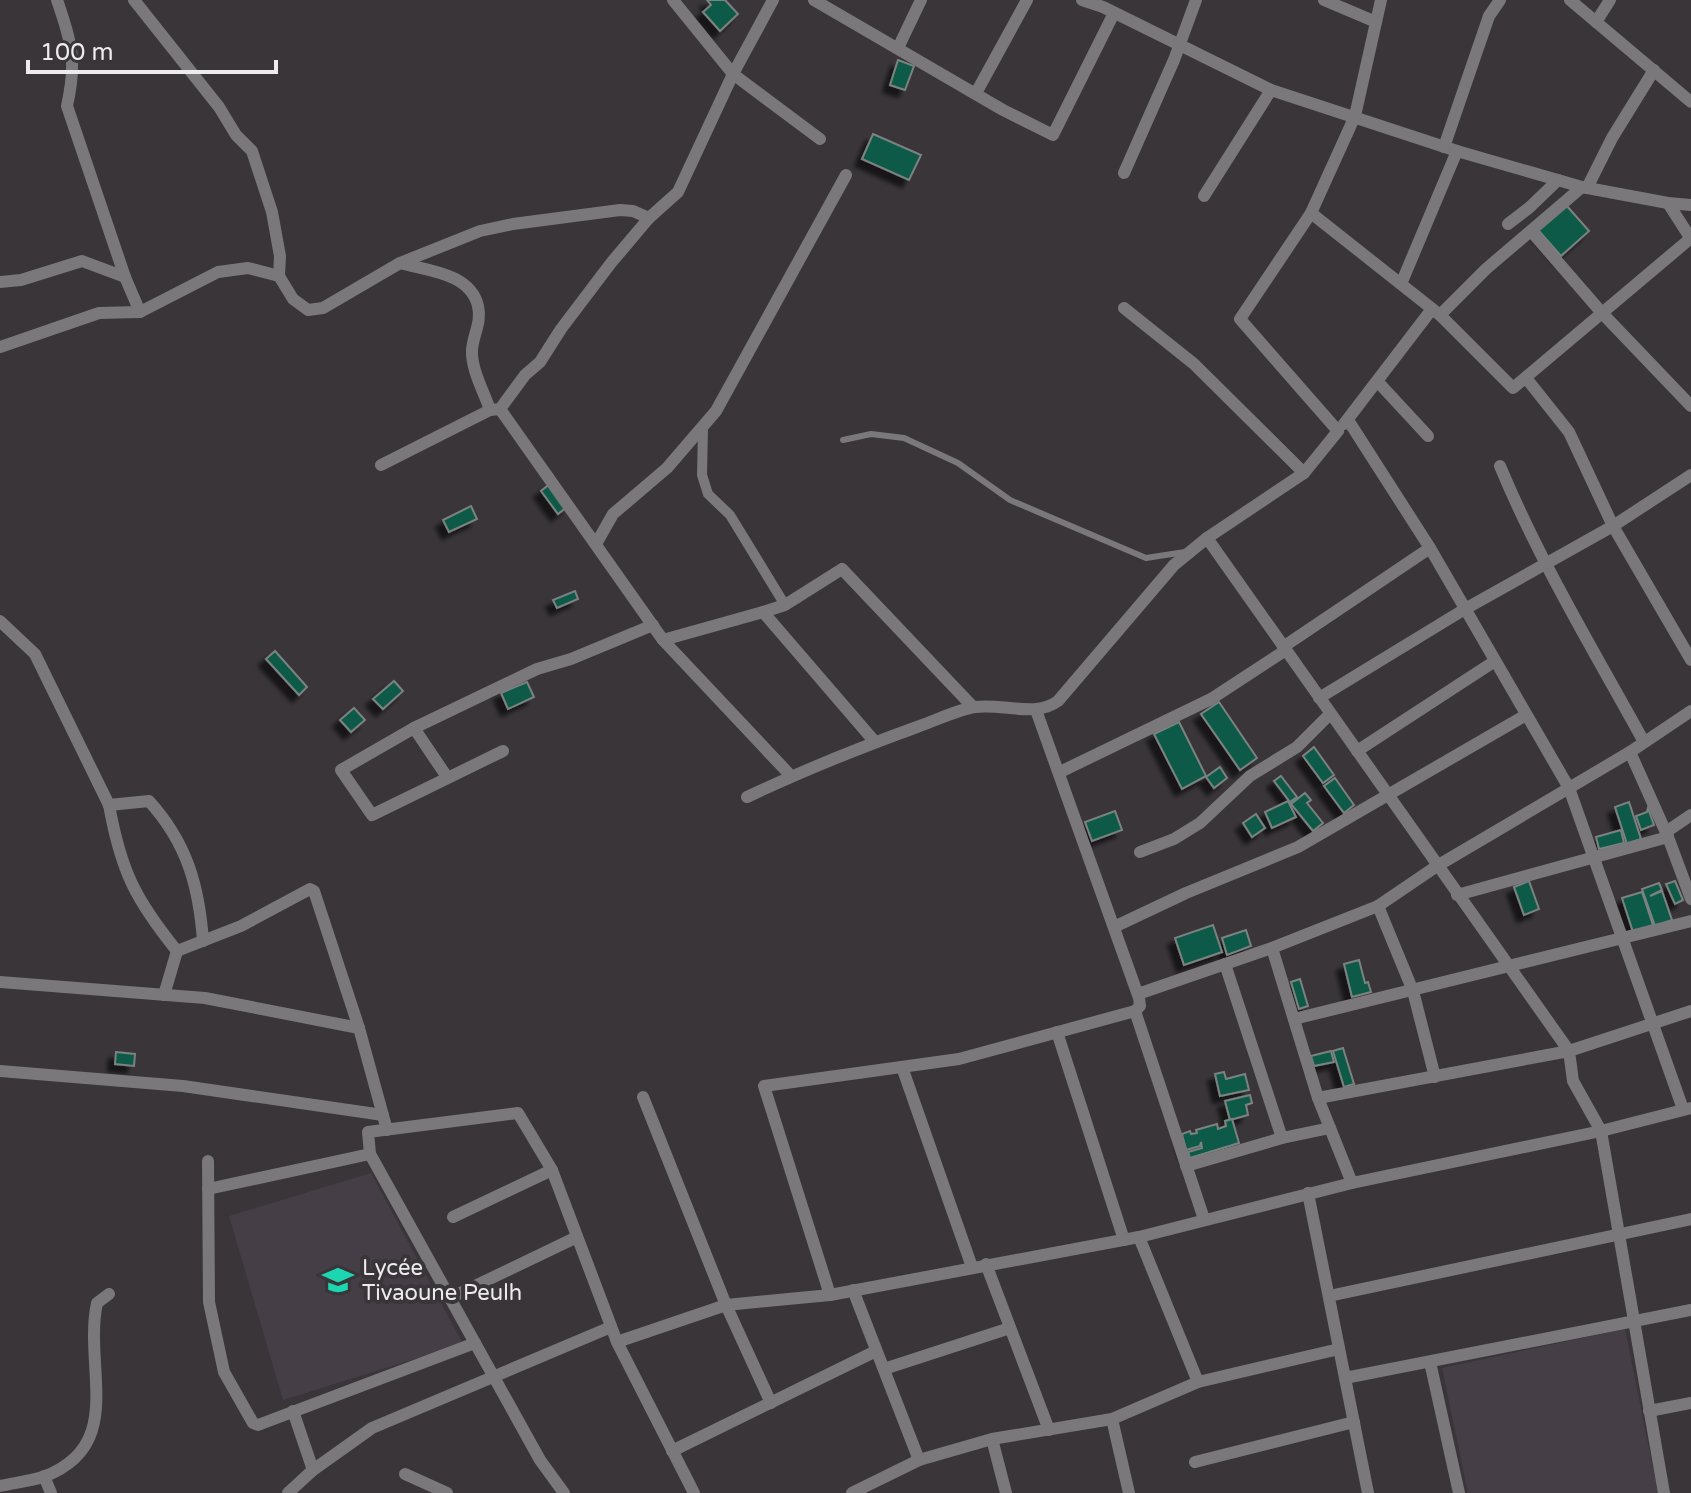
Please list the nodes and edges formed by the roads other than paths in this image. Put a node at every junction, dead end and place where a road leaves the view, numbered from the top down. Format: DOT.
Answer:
graph roads {
  1 [pos="57,0"];
  2 [pos="134,0"];
  3 [pos="673,0"];
  4 [pos="773,0"];
  5 [pos="814,0"];
  6 [pos="921,0"];
  7 [pos="1027,0"];
  8 [pos="1082,0"];
  9 [pos="1196,0"];
  10 [pos="1324,0"];
  11 [pos="1381,0"];
  12 [pos="1500,0"];
  13 [pos="1570,0"];
  14 [pos="1610,0"];
  15 [pos="1107,7"];
  16 [pos="1376,22"];
  17 [pos="1596,22"];
  18 [pos="1178,46"];
  19 [pos="898,48"];
  20 [pos="1654,70"];
  21 [pos="733,74"];
  22 [pos="1271,90"];
  23 [pos="976,93"];
  24 [pos="1690,101"];
  25 [pos="1355,116"];
  26 [pos="820,139"];
  27 [pos="1450,149"];
  28 [pos="1124,173"];
  29 [pos="846,175"];
  30 [pos="1558,180"];
  31 [pos="1585,188"];
  32 [pos="1204,196"];
  33 [pos="1668,203"];
  34 [pos="1691,205"];
  35 [pos="1530,207"];
  36 [pos="1311,213"];
  37 [pos="649,218"];
  38 [pos="1543,221"];
  39 [pos="1508,224"];
  40 [pos="1531,231"];
  41 [pos="1691,239"];
  42 [pos="400,263"];
  43 [pos="279,276"];
  44 [pos="125,277"];
  45 [pos="0,282"];
  46 [pos="1401,284"];
  47 [pos="1124,308"];
  48 [pos="140,312"];
  49 [pos="1436,312"];
  50 [pos="1602,313"];
  51 [pos="0,347"];
  52 [pos="1526,378"];
  53 [pos="1378,382"];
  54 [pos="1691,406"];
  55 [pos="495,409"];
  56 [pos="1348,420"];
  57 [pos="703,428"];
  58 [pos="1338,431"];
  59 [pos="1428,436"];
  60 [pos="843,440"];
  61 [pos="381,465"];
  62 [pos="1500,466"];
  63 [pos="1304,473"];
  64 [pos="1691,475"];
  65 [pos="1613,526"];
  66 [pos="1207,538"];
  67 [pos="596,544"];
  68 [pos="1430,548"];
  69 [pos="1191,551"];
  70 [pos="1545,563"];
  71 [pos="785,605"];
  72 [pos="1465,609"];
  73 [pos="763,612"];
  74 [pos="0,621"];
  75 [pos="653,625"];
  76 [pos="663,640"];
  77 [pos="1284,649"];
  78 [pos="1691,660"];
  79 [pos="1495,661"];
  80 [pos="1319,698"];
  81 [pos="973,707"];
  82 [pos="1036,710"];
  83 [pos="1691,711"];
  84 [pos="1330,714"];
  85 [pos="1526,715"];
  86 [pos="414,728"];
  87 [pos="875,742"];
  88 [pos="1644,742"];
  89 [pos="503,751"];
  90 [pos="1357,751"];
  91 [pos="1630,752"];
  92 [pos="1060,772"];
  93 [pos="791,776"];
  94 [pos="447,777"];
  95 [pos="1569,788"];
  96 [pos="1387,795"];
  97 [pos="747,797"];
  98 [pos="109,805"];
  99 [pos="1691,815"];
  100 [pos="1667,835"];
  101 [pos="1140,852"];
  102 [pos="1595,857"];
  103 [pos="1437,866"];
  104 [pos="1457,895"];
  105 [pos="1691,899"];
  106 [pos="1378,906"];
  107 [pos="1691,921"];
  108 [pos="1114,927"];
  109 [pos="1620,937"];
  110 [pos="203,941"];
  111 [pos="1272,948"];
  112 [pos="177,951"];
  113 [pos="1225,964"];
  114 [pos="1508,966"];
  115 [pos="0,982"];
  116 [pos="1413,991"];
  117 [pos="1138,994"];
  118 [pos="164,995"];
  119 [pos="1135,1011"];
  120 [pos="1691,1011"];
  121 [pos="1294,1019"];
  122 [pos="1652,1024"];
  123 [pos="359,1028"];
  124 [pos="1057,1032"];
  125 [pos="1569,1051"];
  126 [pos="902,1067"];
  127 [pos="0,1071"];
  128 [pos="1435,1077"];
  129 [pos="643,1097"];
  130 [pos="1318,1098"];
  131 [pos="1687,1108"];
  132 [pos="383,1115"];
  133 [pos="1330,1128"];
  134 [pos="387,1130"];
  135 [pos="1601,1131"];
  136 [pos="1282,1138"];
  137 [pos="370,1154"];
  138 [pos="208,1161"];
  139 [pos="1186,1166"];
  140 [pos="552,1170"];
  141 [pos="1352,1183"];
  142 [pos="208,1189"];
  143 [pos="1308,1193"];
  144 [pos="453,1217"];
  145 [pos="1204,1219"];
  146 [pos="1691,1219"];
  147 [pos="1619,1235"];
  148 [pos="577,1237"];
  149 [pos="1139,1237"];
  150 [pos="1124,1240"];
  151 [pos="979,1266"];
  152 [pos="853,1290"];
  153 [pos="109,1294"];
  154 [pos="830,1295"];
  155 [pos="1329,1296"];
  156 [pos="450,1298"];
  157 [pos="726,1305"];
  158 [pos="1691,1310"];
  159 [pos="1634,1321"];
  160 [pos="611,1327"];
  161 [pos="1010,1328"];
  162 [pos="617,1342"];
  163 [pos="475,1343"];
  164 [pos="1339,1349"];
  165 [pos="876,1351"];
  166 [pos="1430,1362"];
  167 [pos="884,1369"];
  168 [pos="494,1377"];
  169 [pos="1345,1378"];
  170 [pos="1198,1382"];
  171 [pos="771,1403"];
  172 [pos="1691,1403"];
  173 [pos="293,1411"];
  174 [pos="1649,1411"];
  175 [pos="1112,1419"];
  176 [pos="1354,1422"];
  177 [pos="1049,1430"];
  178 [pos="992,1439"];
  179 [pos="672,1451"];
  180 [pos="919,1460"];
  181 [pos="1195,1462"];
  182 [pos="313,1470"];
  183 [pos="405,1474"];
  184 [pos="44,1476"];
  185 [pos="0,1486"];
  186 [pos="51,1493"];
  187 [pos="288,1493"];
  188 [pos="447,1493"];
  189 [pos="564,1493"];
  190 [pos="694,1493"];
  191 [pos="852,1493"];
  192 [pos="1006,1493"];
  193 [pos="1129,1493"];
  194 [pos="1368,1493"];
  195 [pos="1459,1493"];
  196 [pos="1664,1493"];
  1 -- 44 [label="street"];
  2 -- 43 [label="street"];
  3 -- 21 [label="street"];
  4 -- 21 [label="street"];
  5 -- 19 [label="street"];
  6 -- 19 [label="street"];
  7 -- 23 [label="street"];
  8 -- 15 [label="street"];
  9 -- 18 [label="street"];
  10 -- 16 [label="street"];
  11 -- 16 [label="street"];
  12 -- 27 [label="street"];
  13 -- 17 [label="street"];
  14 -- 17 [label="street"];
  15 -- 18 [label="street"];
  15 -- 23 [label="street"];
  16 -- 25 [label="street"];
  17 -- 20 [label="street"];
  18 -- 22 [label="street"];
  18 -- 28 [label="street"];
  19 -- 23 [label="street"];
  20 -- 24 [label="street"];
  20 -- 31 [label="street"];
  21 -- 26 [label="street"];
  21 -- 37 [label="street"];
  22 -- 25 [label="street"];
  22 -- 32 [label="street"];
  25 -- 27 [label="street"];
  25 -- 36 [label="street"];
  27 -- 30 [label="street"];
  27 -- 46 [label="street"];
  29 -- 57 [label="street"];
  30 -- 31 [label="street"];
  30 -- 35 [label="street"];
  31 -- 33 [label="street"];
  31 -- 38 [label="street"];
  33 -- 34 [label="street"];
  33 -- 41 [label="street"];
  35 -- 38 [label="street"];
  35 -- 39 [label="street"];
  36 -- 46 [label="street"];
  36 -- 58 [label="street"];
  37 -- 42 [label="street"];
  37 -- 55 [label="street"];
  38 -- 40 [label="street"];
  40 -- 49 [label="street"];
  40 -- 50 [label="street"];
  41 -- 50 [label="street"];
  42 -- 43 [label="street"];
  42 -- 55 [label="street"];
  43 -- 48 [label="street"];
  44 -- 45 [label="street"];
  44 -- 48 [label="street"];
  46 -- 49 [label="street"];
  47 -- 63 [label="street"];
  48 -- 51 [label="street"];
  49 -- 52 [label="street"];
  49 -- 53 [label="street"];
  50 -- 52 [label="street"];
  50 -- 54 [label="street"];
  52 -- 65 [label="street"];
  53 -- 56 [label="street"];
  53 -- 59 [label="street"];
  55 -- 61 [label="street"];
  55 -- 67 [label="street"];
  56 -- 58 [label="street"];
  56 -- 68 [label="street"];
  57 -- 67 [label="street"];
  57 -- 71 [label="street"];
  58 -- 63 [label="street"];
  60 -- 69 [label="lane"];
  62 -- 70 [label="street"];
  63 -- 66 [label="street"];
  64 -- 65 [label="street"];
  65 -- 70 [label="street"];
  65 -- 78 [label="street"];
  66 -- 69 [label="street"];
  66 -- 77 [label="street"];
  67 -- 75 [label="street"];
  68 -- 72 [label="street"];
  68 -- 77 [label="street"];
  69 -- 82 [label="street"];
  70 -- 72 [label="street"];
  70 -- 88 [label="street"];
  71 -- 73 [label="street"];
  71 -- 81 [label="street"];
  72 -- 79 [label="street"];
  72 -- 80 [label="street"];
  73 -- 76 [label="street"];
  73 -- 87 [label="street"];
  74 -- 98 [label="street"];
  75 -- 76 [label="street"];
  75 -- 86 [label="street"];
  76 -- 93 [label="street"];
  77 -- 80 [label="street"];
  77 -- 92 [label="street"];
  79 -- 85 [label="street"];
  79 -- 90 [label="street"];
  80 -- 84 [label="street"];
  81 -- 82 [label="street"];
  81 -- 87 [label="street"];
  82 -- 92 [label="street"];
  83 -- 88 [label="street"];
  84 -- 90 [label="street"];
  84 -- 101 [label="street"];
  85 -- 95 [label="street"];
  85 -- 96 [label="street"];
  86 -- 94 [label="street"];
  86 -- 94 [label="street"];
  87 -- 93 [label="street"];
  88 -- 91 [label="street"];
  89 -- 94 [label="street"];
  90 -- 96 [label="street"];
  91 -- 95 [label="street"];
  91 -- 100 [label="street"];
  92 -- 108 [label="street"];
  93 -- 97 [label="street"];
  95 -- 102 [label="street"];
  95 -- 103 [label="street"];
  96 -- 103 [label="street"];
  96 -- 108 [label="street"];
  98 -- 110 [label="street"];
  98 -- 112 [label="street"];
  99 -- 100 [label="street"];
  100 -- 102 [label="street"];
  100 -- 105 [label="street"];
  102 -- 104 [label="street"];
  102 -- 109 [label="street"];
  103 -- 104 [label="street"];
  103 -- 106 [label="street"];
  104 -- 114 [label="street"];
  106 -- 111 [label="street"];
  106 -- 116 [label="street"];
  107 -- 109 [label="street"];
  108 -- 117 [label="street"];
  109 -- 114 [label="street"];
  109 -- 122 [label="street"];
  110 -- 112 [label="street"];
  110 -- 123 [label="street"];
  111 -- 113 [label="street"];
  111 -- 121 [label="street"];
  112 -- 118 [label="street"];
  113 -- 117 [label="street"];
  113 -- 136 [label="street"];
  114 -- 116 [label="street"];
  114 -- 125 [label="street"];
  115 -- 118 [label="street"];
  116 -- 121 [label="street"];
  116 -- 128 [label="street"];
  117 -- 119 [label="street"];
  118 -- 123 [label="street"];
  119 -- 124 [label="street"];
  119 -- 139 [label="street"];
  120 -- 122 [label="street"];
  121 -- 130 [label="street"];
  122 -- 125 [label="street"];
  122 -- 131 [label="street"];
  123 -- 132 [label="street"];
  124 -- 126 [label="street"];
  124 -- 150 [label="street"];
  125 -- 128 [label="street"];
  125 -- 135 [label="street"];
  126 -- 151 [label="street"];
  126 -- 154 [label="street"];
  127 -- 132 [label="street"];
  128 -- 130 [label="street"];
  129 -- 157 [label="street"];
  130 -- 133 [label="street"];
  131 -- 135 [label="street"];
  132 -- 134 [label="street"];
  133 -- 136 [label="street"];
  133 -- 141 [label="street"];
  134 -- 137 [label="street"];
  134 -- 140 [label="street"];
  135 -- 141 [label="street"];
  135 -- 147 [label="street"];
  136 -- 139 [label="street"];
  137 -- 142 [label="street"];
  137 -- 156 [label="street"];
  138 -- 142 [label="street"];
  139 -- 145 [label="street"];
  140 -- 144 [label="street"];
  140 -- 148 [label="street"];
  141 -- 143 [label="street"];
  142 -- 173 [label="street"];
  143 -- 145 [label="street"];
  143 -- 155 [label="street"];
  145 -- 149 [label="street"];
  146 -- 147 [label="street"];
  147 -- 155 [label="street"];
  147 -- 159 [label="street"];
  148 -- 156 [label="street"];
  148 -- 160 [label="street"];
  149 -- 150 [label="street"];
  149 -- 170 [label="street"];
  150 -- 151 [label="street"];
  151 -- 152 [label="street"];
  151 -- 161 [label="street"];
  152 -- 154 [label="street"];
  152 -- 165 [label="street"];
  153 -- 184 [label="street"];
  154 -- 157 [label="street"];
  155 -- 164 [label="street"];
  156 -- 163 [label="street"];
  157 -- 162 [label="street"];
  157 -- 171 [label="street"];
  158 -- 159 [label="street"];
  159 -- 166 [label="street"];
  159 -- 174 [label="street"];
  160 -- 162 [label="street"];
  160 -- 168 [label="street"];
  161 -- 167 [label="street"];
  161 -- 177 [label="street"];
  162 -- 179 [label="street"];
  163 -- 168 [label="street"];
  163 -- 173 [label="street"];
  164 -- 169 [label="street"];
  164 -- 170 [label="street"];
  165 -- 167 [label="street"];
  165 -- 171 [label="street"];
  166 -- 169 [label="street"];
  166 -- 195 [label="street"];
  167 -- 180 [label="street"];
  168 -- 182 [label="street"];
  168 -- 189 [label="street"];
  169 -- 176 [label="street"];
  170 -- 175 [label="street"];
  171 -- 179 [label="street"];
  172 -- 174 [label="street"];
  173 -- 182 [label="street"];
  174 -- 196 [label="street"];
  175 -- 177 [label="street"];
  175 -- 193 [label="street"];
  176 -- 181 [label="street"];
  176 -- 194 [label="street"];
  177 -- 178 [label="street"];
  178 -- 180 [label="street"];
  178 -- 192 [label="street"];
  179 -- 190 [label="street"];
  180 -- 191 [label="street"];
  182 -- 187 [label="street"];
  183 -- 188 [label="street"];
  184 -- 185 [label="street"];
  184 -- 186 [label="street"];
}
